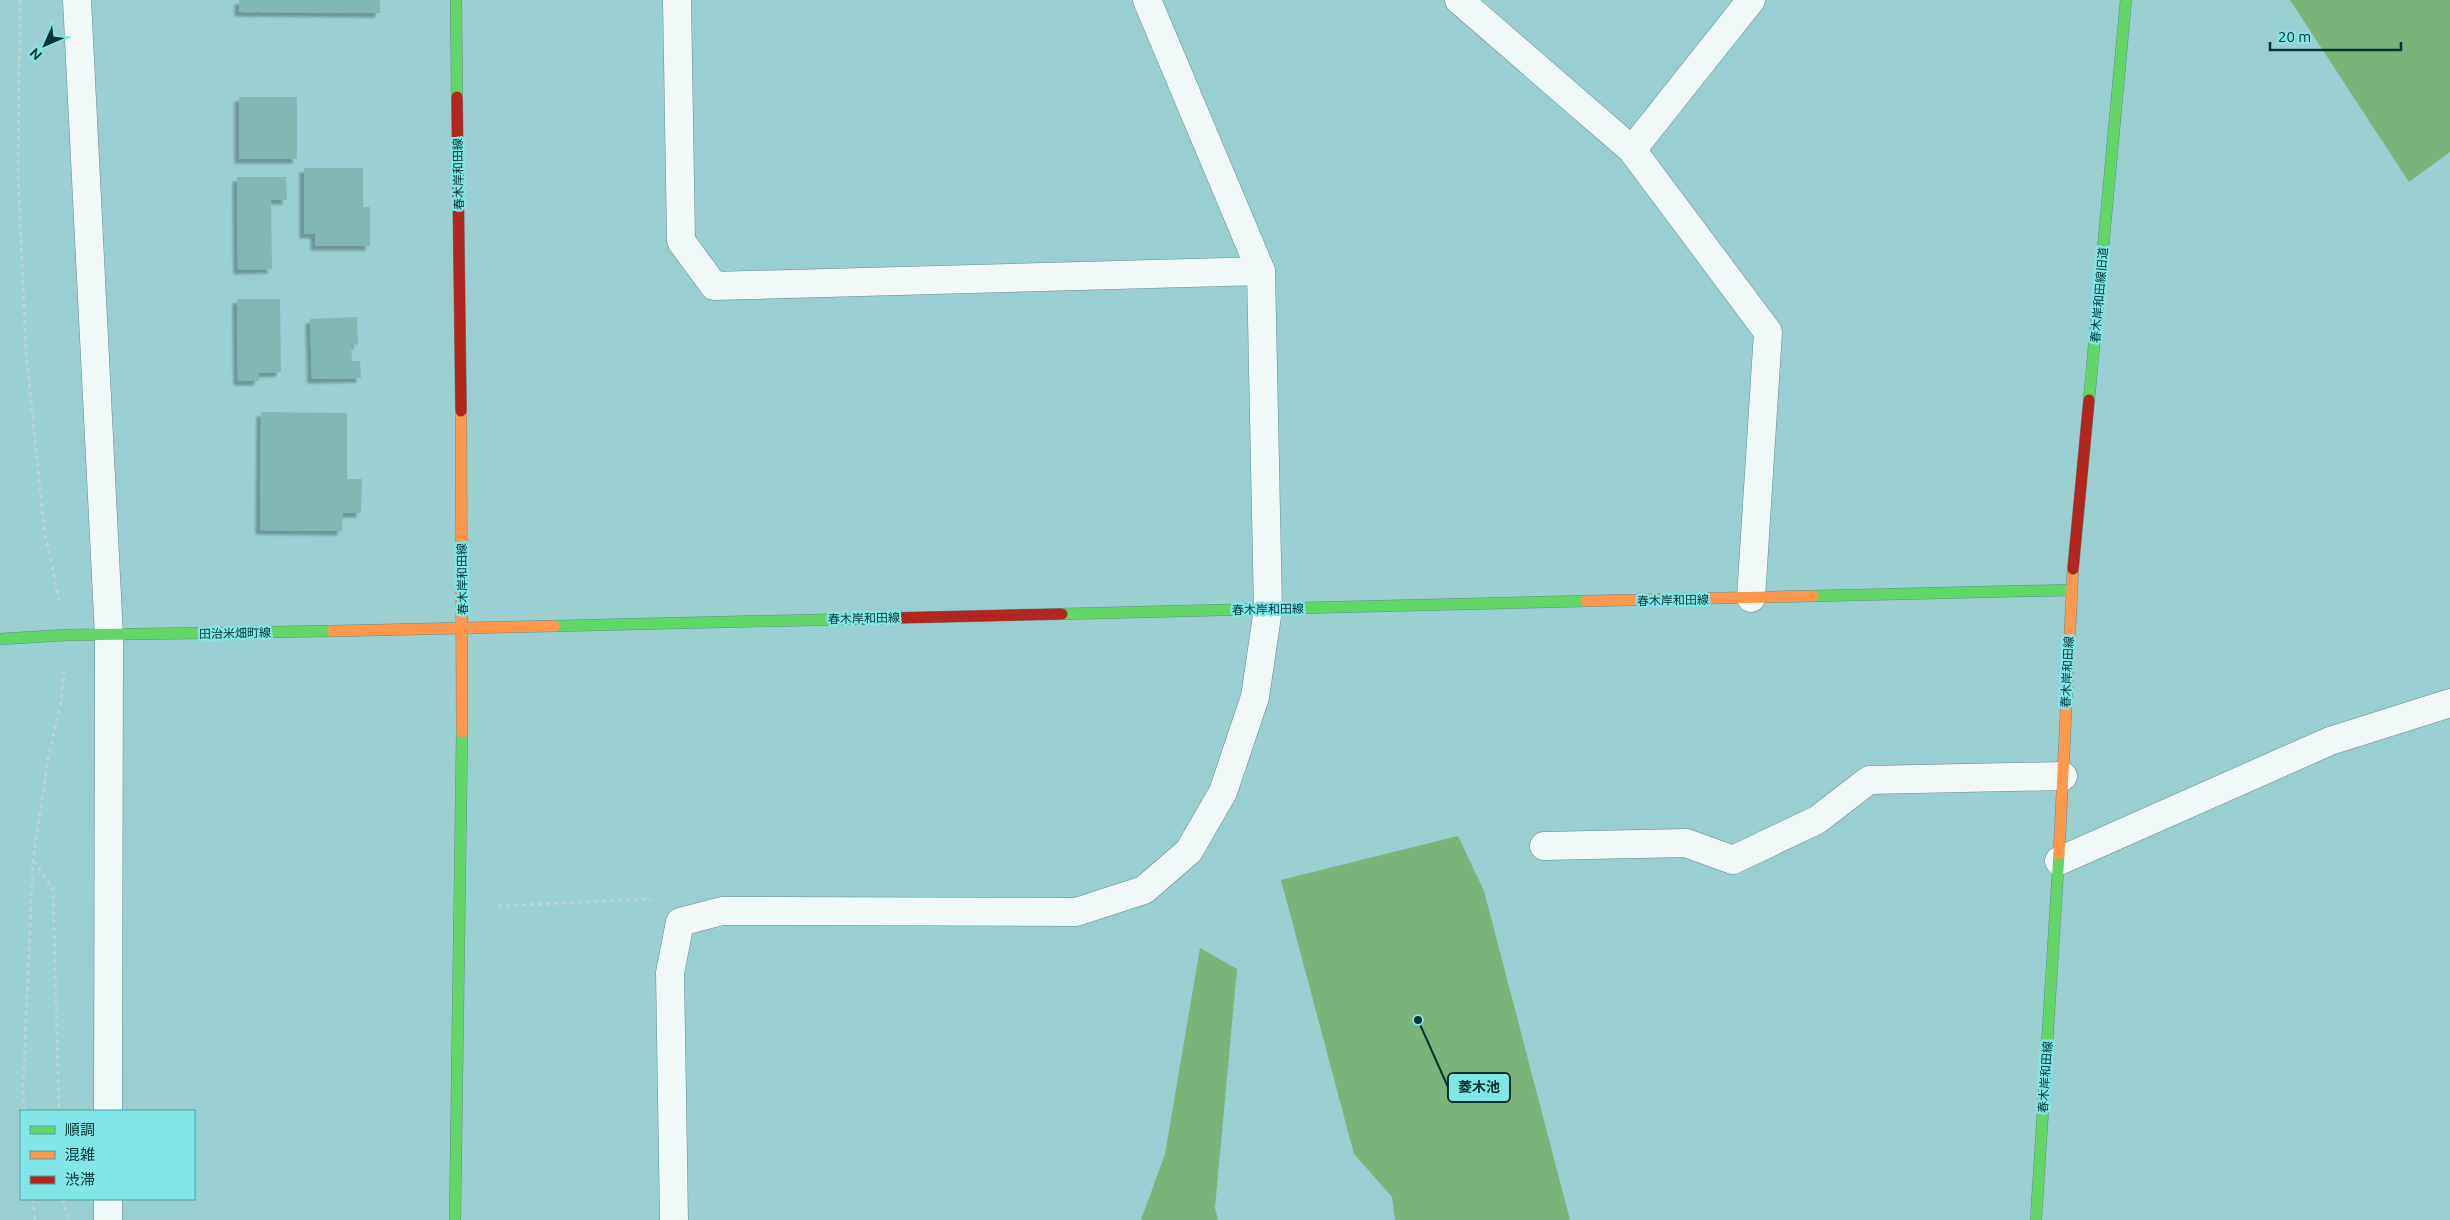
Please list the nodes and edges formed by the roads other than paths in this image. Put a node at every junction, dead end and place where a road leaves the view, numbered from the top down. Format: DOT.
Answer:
graph roads {
  1 [pos="77,0"];
  2 [pos="456,0"];
  3 [pos="677,0"];
  4 [pos="1147,0"];
  5 [pos="1460,0"];
  6 [pos="1751,0"];
  7 [pos="2126,0"];
  8 [pos="1632,150"];
  9 [pos="1261,271"];
  10 [pos="2071,590"];
  11 [pos="1751,598"];
  12 [pos="1268,609"];
  13 [pos="463,628"];
  14 [pos="110,636"];
  15 [pos="4,638"];
  16 [pos="2450,703"];
  17 [pos="2063,776"];
  18 [pos="1544,846"];
  19 [pos="2059,861"];
  20 [pos="108,1110"];
  21 [pos="108,1200"];
  22 [pos="108,1220"];
  23 [pos="455,1220"];
  24 [pos="674,1220"];
  25 [pos="2036,1220"];
  1 -- 14 [label="street"];
  2 -- 13 [label="main road, 春木岸和田線"];
  3 -- 9 [label="street"];
  4 -- 9 [label="street"];
  5 -- 8 [label="street"];
  6 -- 8 [label="street"];
  7 -- 10 [label="main road, 春木岸和田線旧道"];
  8 -- 11 [label="street"];
  9 -- 12 [label="street"];
  10 -- 11 [label="main road, 春木岸和田線"];
  10 -- 17 [label="main road, 春木岸和田線"];
  11 -- 12 [label="main road, 春木岸和田線"];
  12 -- 13 [label="main road, 春木岸和田線"];
  12 -- 24 [label="street"];
  13 -- 14 [label="main road, 田治米畑町線"];
  13 -- 23 [label="main road"];
  14 -- 15 [label="main road, 田治米畑町線"];
  14 -- 20 [label="street"];
  16 -- 19 [label="street"];
  17 -- 18 [label="street"];
  17 -- 19 [label="main road, 春木岸和田線"];
  19 -- 25 [label="main road, 春木岸和田線"];
  21 -- 22 [label="street"];
}
